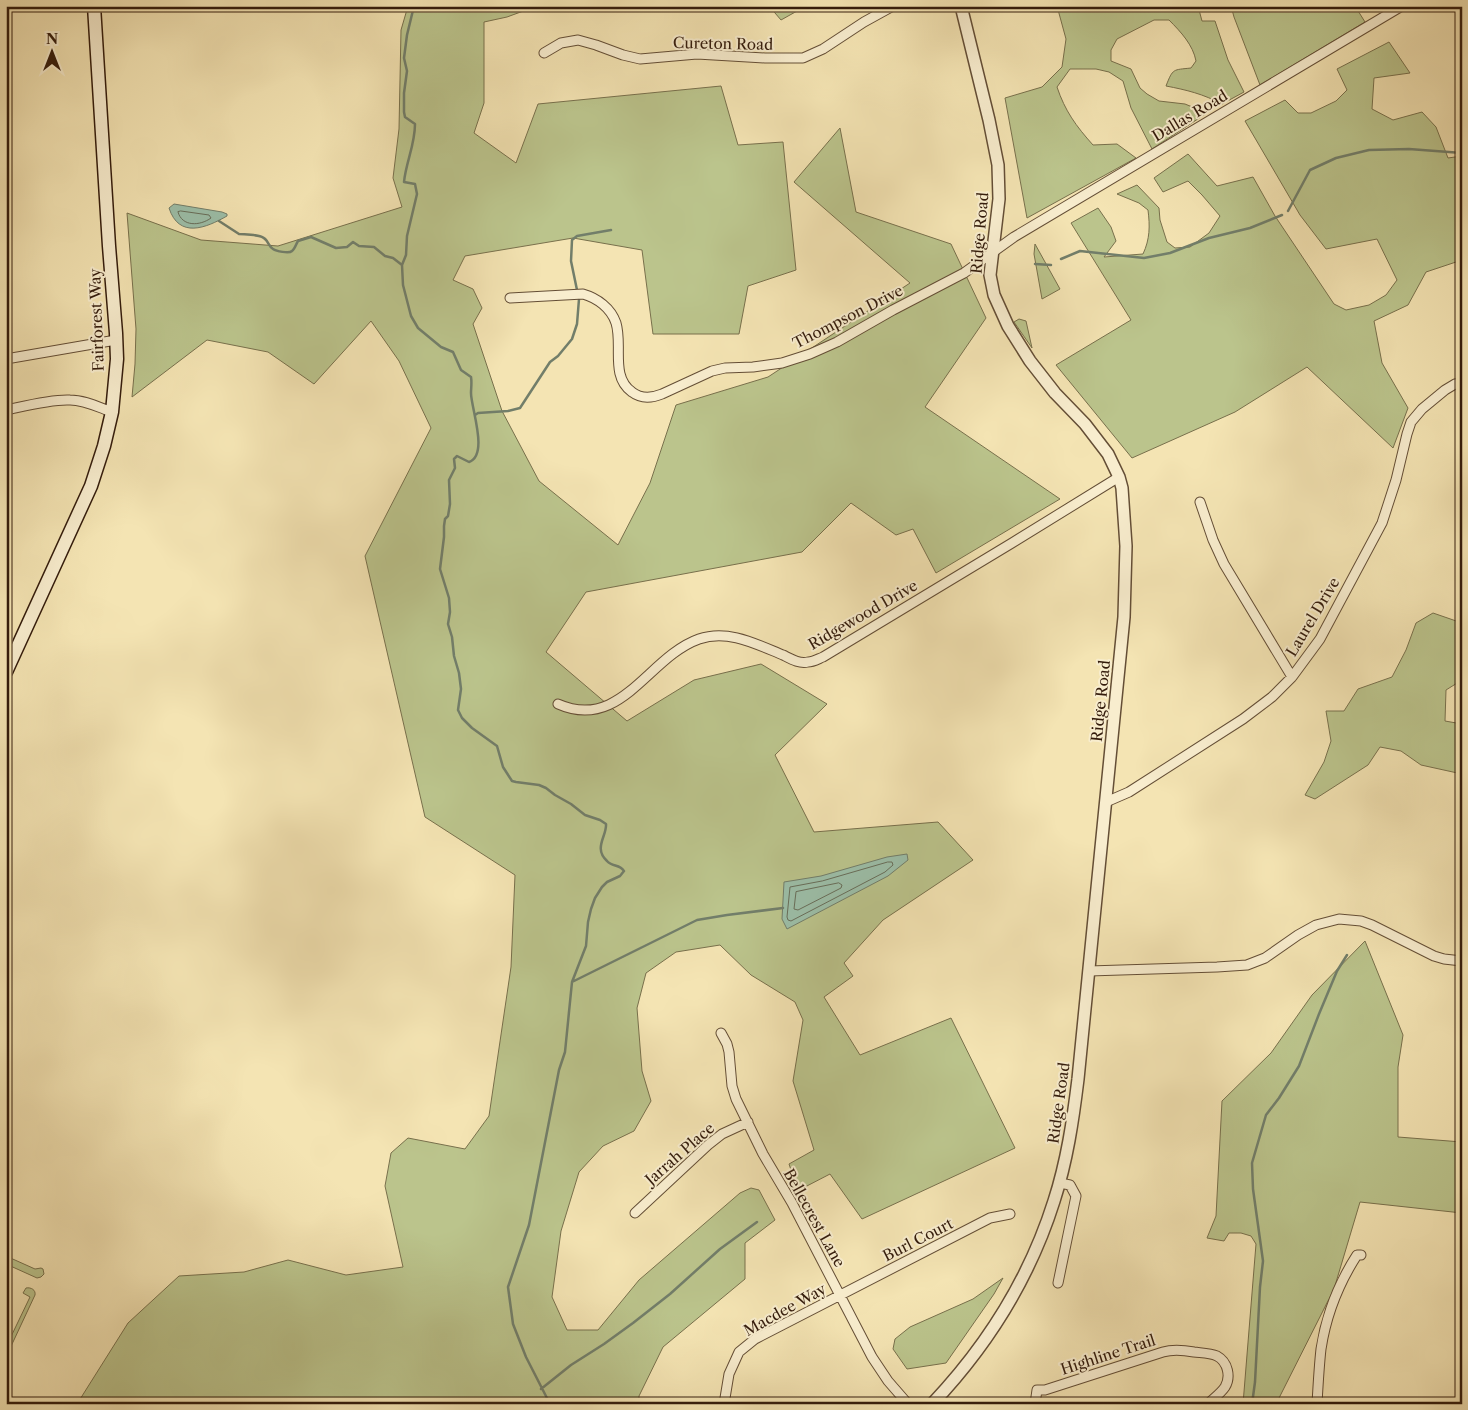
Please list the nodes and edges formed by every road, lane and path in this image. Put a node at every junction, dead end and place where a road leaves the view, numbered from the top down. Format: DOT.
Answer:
graph roads {
  1 [pos="94,6"];
  2 [pos="893,6"];
  3 [pos="961,6"];
  4 [pos="1402,6"];
  5 [pos="544,53"];
  6 [pos="992,252"];
  7 [pos="510,298"];
  8 [pos="116,340"];
  9 [pos="6,359"];
  10 [pos="1462,383"];
  11 [pos="6,410"];
  12 [pos="112,412"];
  13 [pos="1120,477"];
  14 [pos="1200,502"];
  15 [pos="6,672"];
  16 [pos="1292,677"];
  17 [pos="558,704"];
  18 [pos="1106,802"];
  19 [pos="1462,961"];
  20 [pos="1089,971"];
  21 [pos="721,1033"];
  22 [pos="748,1122"];
  23 [pos="1060,1183"];
  24 [pos="635,1213"];
  25 [pos="1010,1214"];
  26 [pos="1362,1255"];
  27 [pos="1058,1283"];
  28 [pos="840,1295"];
  29 [pos="724,1404"];
  30 [pos="908,1404"];
  31 [pos="932,1404"];
  32 [pos="1035,1404"];
  33 [pos="1208,1404"];
  34 [pos="1317,1404"];
  1 -- 8 [label="main road, Fairforest Way"];
  2 -- 5 [label="street, Cureton Road"];
  3 -- 6 [label="street, Ridge Road"];
  4 -- 6 [label="street, Dallas Road"];
  6 -- 7 [label="street, Thompson Drive"];
  6 -- 13 [label="street, Ridge Road"];
  8 -- 9 [label="street"];
  8 -- 12 [label="main road, Fairforest Way"];
  10 -- 16 [label="street, Laurel Drive"];
  11 -- 12 [label="street"];
  12 -- 15 [label="main road, Fairforest Way"];
  13 -- 17 [label="street, Ridgewood Drive"];
  13 -- 18 [label="street, Ridge Road"];
  14 -- 16 [label="street"];
  16 -- 18 [label="street, Laurel Drive"];
  18 -- 20 [label="street, Ridge Road"];
  19 -- 20 [label="street"];
  20 -- 23 [label="street, Ridge Road"];
  21 -- 22 [label="street, Bellecrest Lane"];
  22 -- 24 [label="street, Jarrah Place"];
  22 -- 28 [label="street, Bellecrest Lane"];
  23 -- 27 [label="street"];
  23 -- 31 [label="street, Ridge Road"];
  25 -- 28 [label="street, Burl Court"];
  26 -- 34 [label="street"];
  28 -- 29 [label="street, Macdee Way"];
  28 -- 30 [label="street, Bellecrest Lane"];
  32 -- 33 [label="street, Highline Trail"];
}
